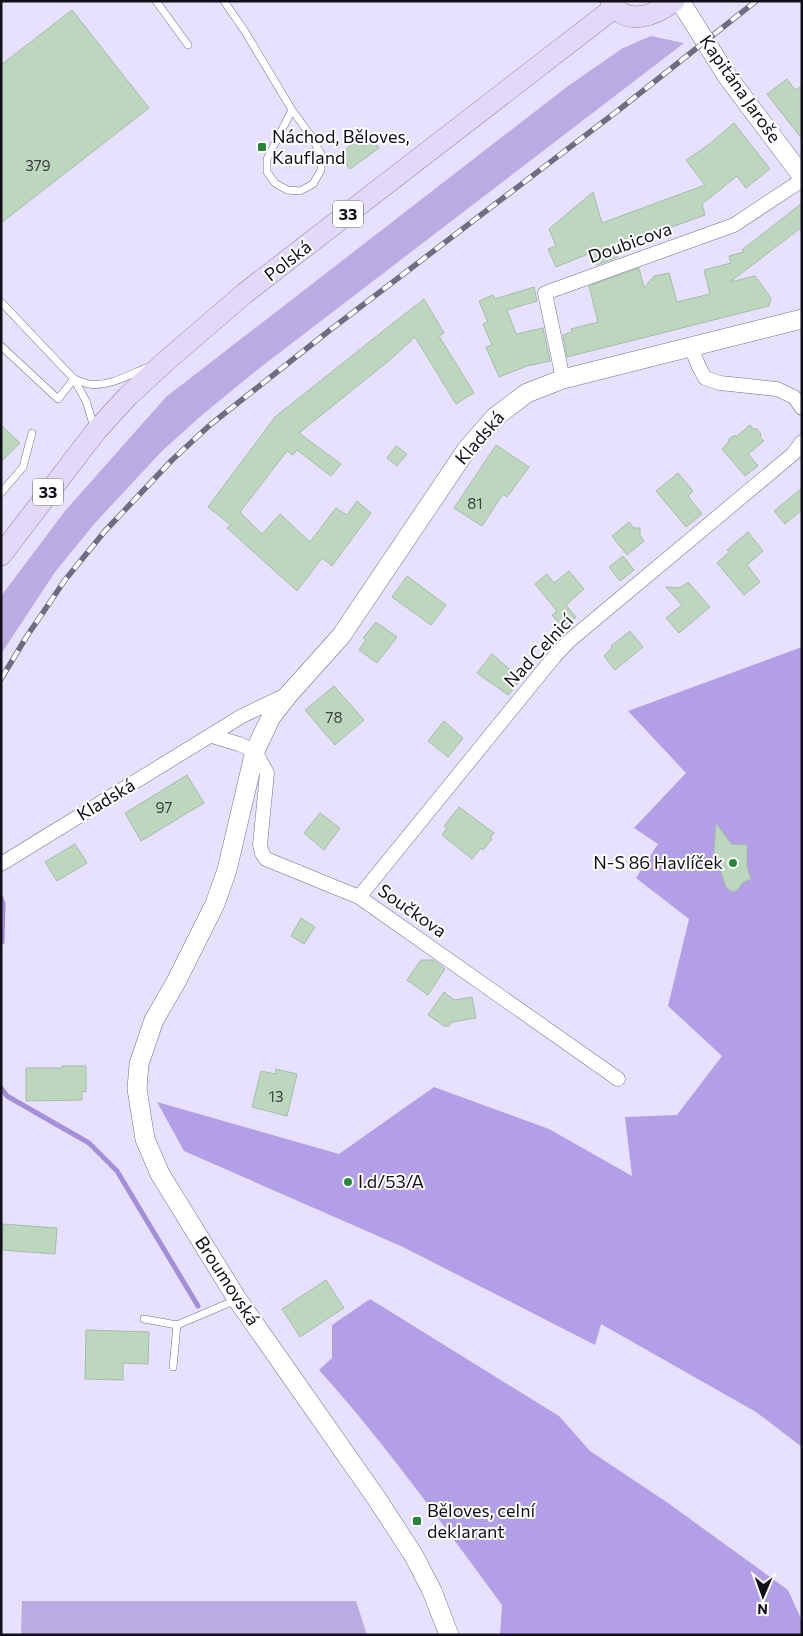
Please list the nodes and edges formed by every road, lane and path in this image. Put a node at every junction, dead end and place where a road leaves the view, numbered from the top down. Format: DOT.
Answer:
graph roads {
  1 [pos="156,1"];
  2 [pos="224,1"];
  3 [pos="674,1"];
  4 [pos="680,1"];
  5 [pos="612,5"];
  6 [pos="188,45"];
  7 [pos="292,110"];
  8 [pos="802,178"];
  9 [pos="1,302"];
  10 [pos="802,319"];
  11 [pos="1,346"];
  12 [pos="690,348"];
  13 [pos="166,362"];
  14 [pos="74,379"];
  15 [pos="563,379"];
  16 [pos="802,408"];
  17 [pos="96,431"];
  18 [pos="32,433"];
  19 [pos="802,442"];
  20 [pos="1,492"];
  21 [pos="1,555"];
  22 [pos="289,694"];
  23 [pos="212,736"];
  24 [pos="255,751"];
  25 [pos="1,864"];
  26 [pos="359,897"];
  27 [pos="216,904"];
  28 [pos="618,1079"];
  29 [pos="237,1299"];
  30 [pos="144,1319"];
  31 [pos="177,1325"];
  32 [pos="173,1367"];
  33 [pos="449,1635"];
  1 -- 6 [label="lane"];
  2 -- 7 [label="lane"];
  3 -- 5 [label="main road, Polská / 33"];
  4 -- 8 [label="main road, Kapitána Jaroše"];
  5 -- 13 [label="main road, Polská / 33"];
  7 -- 7 [label="lane"];
  8 -- 15 [label="street, Doubicova"];
  9 -- 14 [label="lane"];
  10 -- 12 [label="main road, Kladská"];
  11 -- 14 [label="lane"];
  12 -- 15 [label="main road, Kladská"];
  12 -- 16 [label="street"];
  13 -- 14 [label="lane"];
  13 -- 17 [label="main road, Polská / 33"];
  14 -- 17 [label="lane"];
  15 -- 22 [label="main road, Kladská"];
  17 -- 21 [label="main road, Polská / 33"];
  18 -- 20 [label="lane"];
  19 -- 26 [label="street, Nad Celnicí"];
  22 -- 23 [label="street, Kladská"];
  22 -- 24 [label="main road, Kladská"];
  23 -- 24 [label="street"];
  23 -- 25 [label="street, Kladská"];
  24 -- 26 [label="street, Součkova"];
  24 -- 27 [label="main road, Kladská"];
  26 -- 28 [label="street, Součkova"];
  27 -- 29 [label="main road, Broumovská"];
  29 -- 31 [label="lane"];
  29 -- 33 [label="main road, Broumovská"];
  30 -- 31 [label="lane"];
  31 -- 32 [label="lane"];
}
